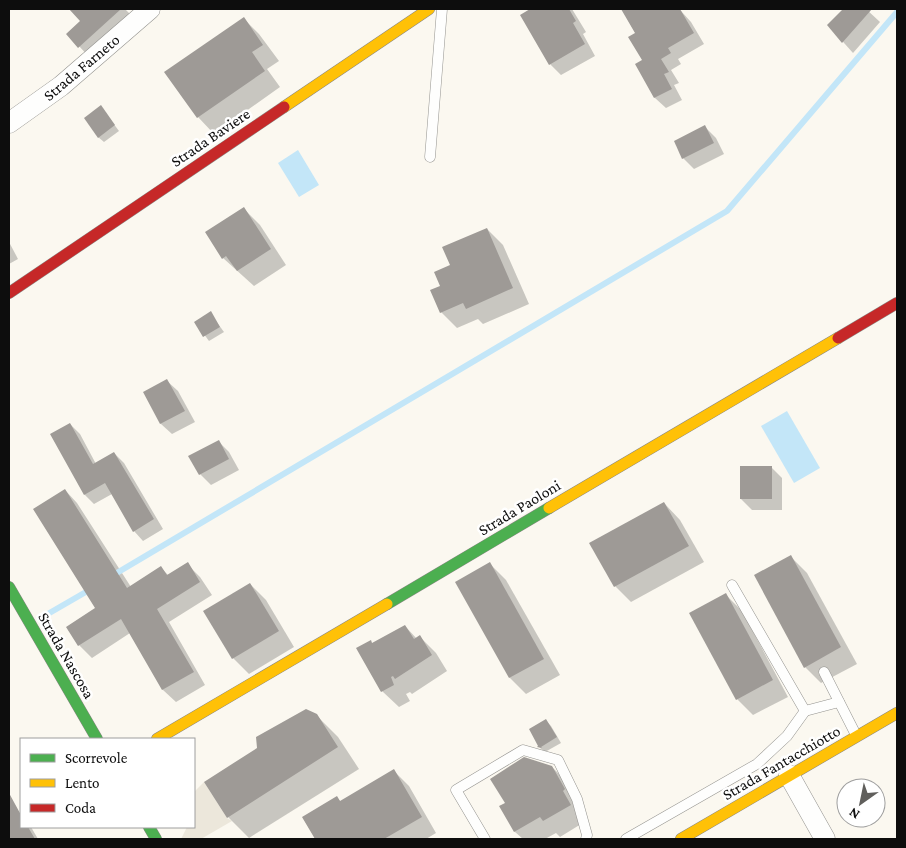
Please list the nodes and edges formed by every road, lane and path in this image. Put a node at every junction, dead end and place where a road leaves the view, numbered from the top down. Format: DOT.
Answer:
graph roads {
  1 [pos="150,9"];
  2 [pos="429,9"];
  3 [pos="442,9"];
  4 [pos="9,123"];
  5 [pos="430,157"];
  6 [pos="9,293"];
  7 [pos="897,303"];
  8 [pos="732,585"];
  9 [pos="9,587"];
  10 [pos="824,672"];
  11 [pos="839,702"];
  12 [pos="805,711"];
  13 [pos="897,713"];
  14 [pos="857,736"];
  15 [pos="97,738"];
  16 [pos="159,738"];
  17 [pos="789,775"];
  18 [pos="150,828"];
  19 [pos="590,838"];
  20 [pos="156,839"];
  21 [pos="485,839"];
  22 [pos="626,839"];
  23 [pos="681,839"];
  24 [pos="824,839"];
  1 -- 4 [label="street, Strada Farneto"];
  2 -- 6 [label="street, Strada Baviere"];
  3 -- 5 [label="lane"];
  7 -- 16 [label="street, Strada Paoloni"];
  8 -- 12 [label="lane"];
  9 -- 15 [label="street, Strada Nascosa"];
  10 -- 11 [label="lane"];
  11 -- 12 [label="lane"];
  11 -- 14 [label="lane"];
  12 -- 22 [label="lane"];
  13 -- 14 [label="street, Strada Fantacchiotto"];
  14 -- 17 [label="street, Strada Fantacchiotto"];
  17 -- 23 [label="street, Strada Fantacchiotto"];
  17 -- 24 [label="street"];
  18 -- 20 [label="street"];
  19 -- 21 [label="lane"];
}
